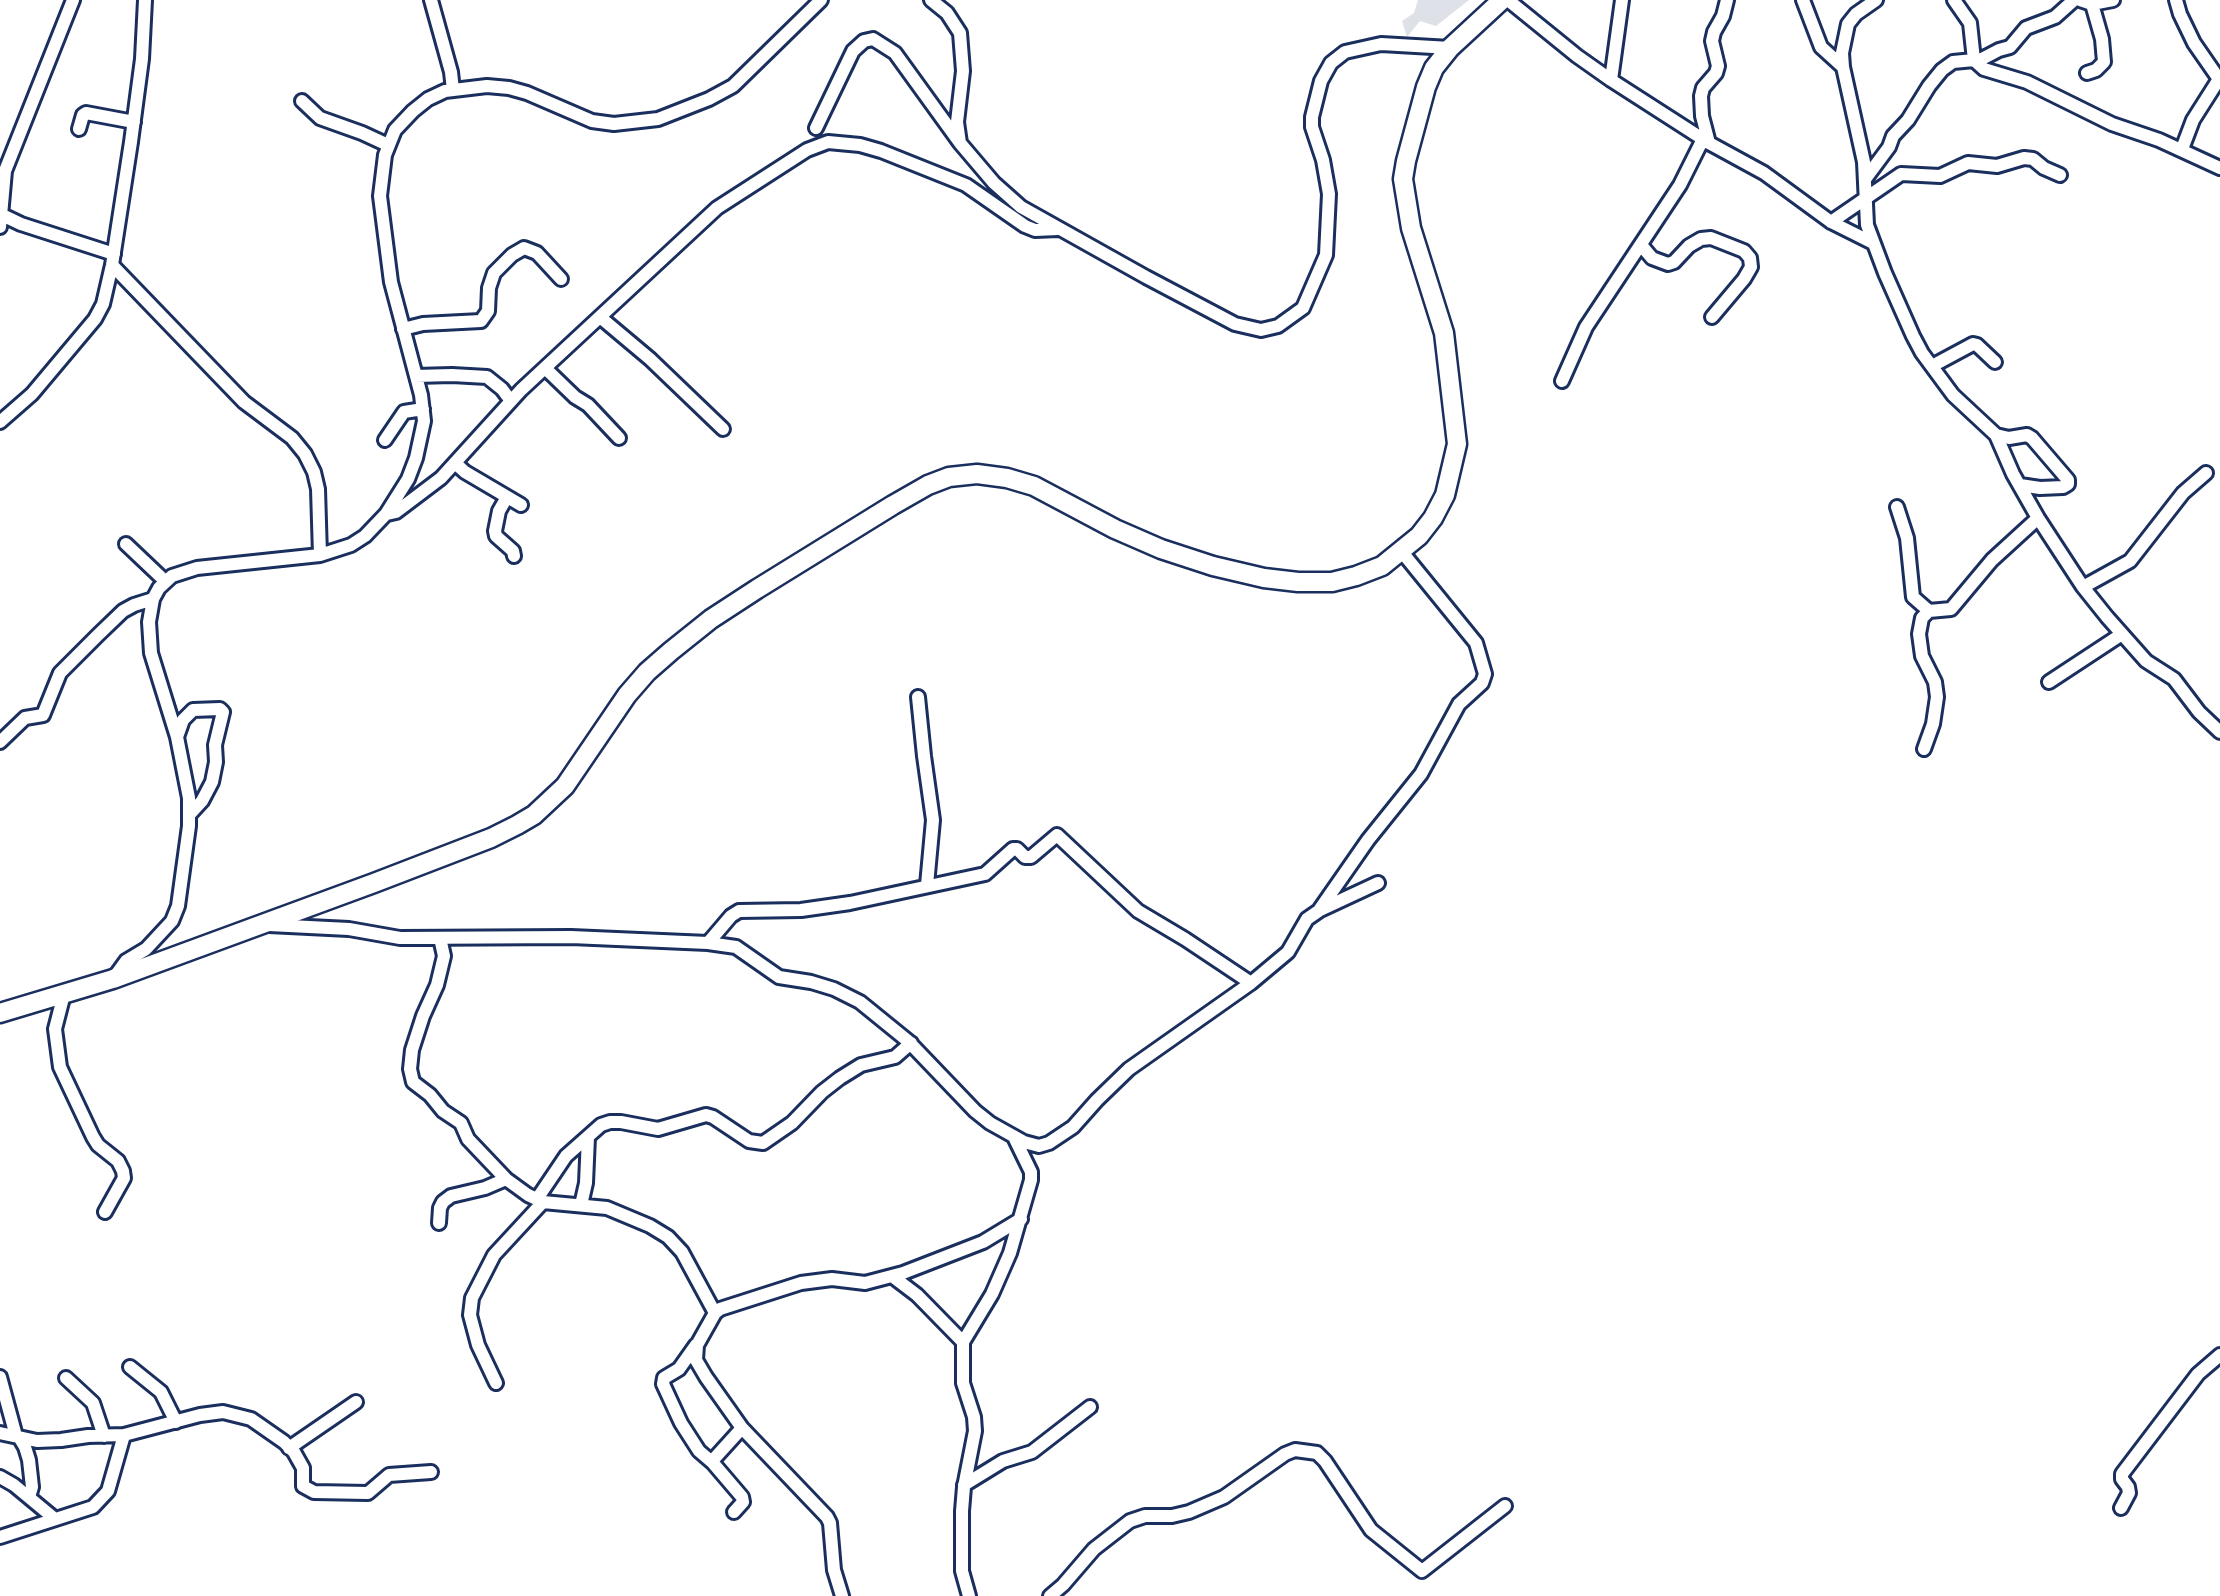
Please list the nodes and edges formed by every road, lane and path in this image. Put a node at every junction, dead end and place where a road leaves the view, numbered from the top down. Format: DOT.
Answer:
graph roads {
  1 [pos="73,0"];
  2 [pos="145,0"];
  3 [pos="431,0"];
  4 [pos="821,0"];
  5 [pos="931,0"];
  6 [pos="1502,0"];
  7 [pos="1508,0"];
  8 [pos="1622,0"];
  9 [pos="1727,0"];
  10 [pos="1803,0"];
  11 [pos="1876,0"];
  12 [pos="1954,0"];
  13 [pos="2074,0"];
  14 [pos="2113,0"];
  15 [pos="2176,0"];
  16 [pos="2086,2"];
  17 [pos="1450,48"];
  18 [pos="1975,61"];
  19 [pos="1843,67"];
  20 [pos="2087,73"];
  21 [pos="2220,79"];
  22 [pos="1611,80"];
  23 [pos="453,90"];
  24 [pos="302,101"];
  25 [pos="134,122"];
  26 [pos="816,128"];
  27 [pos="79,129"];
  28 [pos="1706,141"];
  29 [pos="960,143"];
  30 [pos="388,145"];
  31 [pos="2182,149"];
  32 [pos="2220,168"];
  33 [pos="2060,175"];
  34 [pos="1866,178"];
  35 [pos="1865,198"];
  36 [pos="1,219"];
  37 [pos="1831,222"];
  38 [pos="1058,229"];
  39 [pos="1873,243"];
  40 [pos="1641,245"];
  41 [pos="113,260"];
  42 [pos="561,279"];
  43 [pos="600,317"];
  44 [pos="1712,317"];
  45 [pos="403,329"];
  46 [pos="1996,362"];
  47 [pos="1931,366"];
  48 [pos="545,368"];
  49 [pos="416,376"];
  50 [pos="1562,381"];
  51 [pos="511,401"];
  52 [pos="423,409"];
  53 [pos="0,422"];
  54 [pos="723,429"];
  55 [pos="1996,435"];
  56 [pos="619,438"];
  57 [pos="385,440"];
  58 [pos="455,463"];
  59 [pos="2206,472"];
  60 [pos="2020,485"];
  61 [pos="507,497"];
  62 [pos="521,505"];
  63 [pos="1898,507"];
  64 [pos="386,514"];
  65 [pos="2038,518"];
  66 [pos="126,544"];
  67 [pos="1402,552"];
  68 [pos="320,555"];
  69 [pos="514,556"];
  70 [pos="165,581"];
  71 [pos="2083,587"];
  72 [pos="153,599"];
  73 [pos="1929,611"];
  74 [pos="2122,634"];
  75 [pos="2049,682"];
  76 [pos="918,697"];
  77 [pos="2220,732"];
  78 [pos="177,737"];
  79 [pos="0,742"];
  80 [pos="1924,749"];
  81 [pos="190,814"];
  82 [pos="1378,883"];
  83 [pos="927,885"];
  84 [pos="1320,910"];
  85 [pos="262,924"];
  86 [pos="440,938"];
  87 [pos="708,943"];
  88 [pos="113,979"];
  89 [pos="1251,983"];
  90 [pos="64,994"];
  91 [pos="2,1010"];
  92 [pos="911,1043"];
  93 [pos="1014,1136"];
  94 [pos="588,1137"];
  95 [pos="506,1179"];
  96 [pos="540,1200"];
  97 [pos="581,1205"];
  98 [pos="105,1212"];
  99 [pos="1021,1219"];
  100 [pos="439,1223"];
  101 [pos="892,1276"];
  102 [pos="715,1313"];
  103 [pos="963,1342"];
  104 [pos="697,1345"];
  105 [pos="2220,1355"];
  106 [pos="131,1367"];
  107 [pos="0,1377"];
  108 [pos="66,1378"];
  109 [pos="496,1383"];
  110 [pos="356,1402"];
  111 [pos="1090,1407"];
  112 [pos="176,1422"];
  113 [pos="742,1428"];
  114 [pos="0,1433"];
  115 [pos="104,1436"];
  116 [pos="124,1436"];
  117 [pos="18,1437"];
  118 [pos="289,1448"];
  119 [pos="713,1464"];
  120 [pos="430,1472"];
  121 [pos="0,1476"];
  122 [pos="964,1485"];
  123 [pos="29,1497"];
  124 [pos="1505,1506"];
  125 [pos="2121,1508"];
  126 [pos="734,1512"];
  127 [pos="55,1519"];
  128 [pos="0,1537"];
  129 [pos="842,1596"];
  130 [pos="969,1596"];
  131 [pos="1050,1596"];
  1 -- 36 [label="street"];
  2 -- 25 [label="street"];
  3 -- 23 [label="street"];
  4 -- 23 [label="street"];
  5 -- 29 [label="street"];
  6 -- 17 [label="highway"];
  7 -- 22 [label="street"];
  8 -- 22 [label="street"];
  9 -- 28 [label="street"];
  10 -- 19 [label="street"];
  11 -- 19 [label="street"];
  12 -- 18 [label="street"];
  13 -- 18 [label="street"];
  14 -- 16 [label="street"];
  15 -- 21 [label="street"];
  16 -- 20 [label="street"];
  17 -- 38 [label="street"];
  17 -- 67 [label="highway"];
  18 -- 31 [label="street"];
  18 -- 34 [label="street"];
  19 -- 34 [label="street"];
  21 -- 31 [label="street"];
  22 -- 28 [label="street"];
  23 -- 30 [label="street"];
  24 -- 30 [label="street"];
  25 -- 27 [label="street"];
  25 -- 41 [label="street"];
  26 -- 29 [label="street"];
  28 -- 37 [label="street"];
  28 -- 40 [label="street"];
  29 -- 38 [label="street"];
  30 -- 45 [label="street"];
  31 -- 32 [label="street"];
  33 -- 35 [label="street"];
  34 -- 35 [label="street"];
  35 -- 37 [label="street"];
  35 -- 39 [label="street"];
  36 -- 41 [label="street"];
  37 -- 39 [label="street"];
  38 -- 43 [label="street"];
  39 -- 47 [label="street"];
  40 -- 44 [label="street"];
  40 -- 50 [label="street"];
  41 -- 53 [label="street"];
  41 -- 68 [label="street"];
  42 -- 45 [label="street"];
  43 -- 48 [label="street"];
  43 -- 54 [label="street"];
  45 -- 49 [label="street"];
  46 -- 47 [label="street"];
  47 -- 55 [label="street"];
  48 -- 51 [label="street"];
  48 -- 56 [label="street"];
  49 -- 51 [label="street"];
  49 -- 52 [label="street"];
  51 -- 58 [label="street"];
  52 -- 57 [label="street"];
  52 -- 64 [label="street"];
  55 -- 60 [label="street"];
  55 -- 60 [label="street"];
  58 -- 61 [label="street"];
  58 -- 64 [label="street"];
  59 -- 71 [label="street"];
  60 -- 65 [label="street"];
  61 -- 62 [label="street"];
  61 -- 69 [label="street"];
  63 -- 73 [label="street"];
  64 -- 68 [label="street"];
  65 -- 71 [label="street"];
  65 -- 73 [label="street"];
  66 -- 70 [label="street"];
  67 -- 84 [label="street"];
  67 -- 85 [label="highway"];
  68 -- 70 [label="street"];
  70 -- 72 [label="street"];
  71 -- 74 [label="street"];
  72 -- 78 [label="street"];
  72 -- 79 [label="street"];
  73 -- 80 [label="street"];
  74 -- 75 [label="street"];
  74 -- 77 [label="street"];
  76 -- 83 [label="street"];
  78 -- 81 [label="street"];
  78 -- 81 [label="street"];
  81 -- 88 [label="street"];
  82 -- 84 [label="street"];
  83 -- 87 [label="street"];
  83 -- 89 [label="street"];
  84 -- 89 [label="street"];
  85 -- 86 [label="street"];
  85 -- 88 [label="highway"];
  86 -- 87 [label="street"];
  86 -- 95 [label="street"];
  87 -- 92 [label="street"];
  88 -- 90 [label="highway"];
  89 -- 93 [label="street"];
  90 -- 91 [label="highway"];
  90 -- 98 [label="street"];
  92 -- 93 [label="street"];
  92 -- 94 [label="street"];
  93 -- 99 [label="street"];
  94 -- 96 [label="street"];
  94 -- 97 [label="street"];
  95 -- 96 [label="street"];
  95 -- 100 [label="street"];
  96 -- 97 [label="street"];
  96 -- 109 [label="street"];
  97 -- 102 [label="street"];
  99 -- 101 [label="street"];
  99 -- 103 [label="street"];
  101 -- 102 [label="street"];
  101 -- 103 [label="street"];
  102 -- 104 [label="street"];
  103 -- 122 [label="street"];
  104 -- 113 [label="street"];
  104 -- 119 [label="street"];
  105 -- 125 [label="street"];
  106 -- 112 [label="street"];
  107 -- 117 [label="street"];
  108 -- 115 [label="street"];
  110 -- 118 [label="street"];
  111 -- 122 [label="street"];
  112 -- 116 [label="street"];
  112 -- 118 [label="street"];
  113 -- 119 [label="street"];
  113 -- 129 [label="street"];
  114 -- 117 [label="street"];
  115 -- 116 [label="street"];
  115 -- 117 [label="street"];
  116 -- 127 [label="street"];
  117 -- 123 [label="street"];
  118 -- 120 [label="street"];
  119 -- 126 [label="street"];
  121 -- 123 [label="street"];
  122 -- 130 [label="street"];
  123 -- 127 [label="street"];
  124 -- 131 [label="street"];
  127 -- 128 [label="street"];
}
